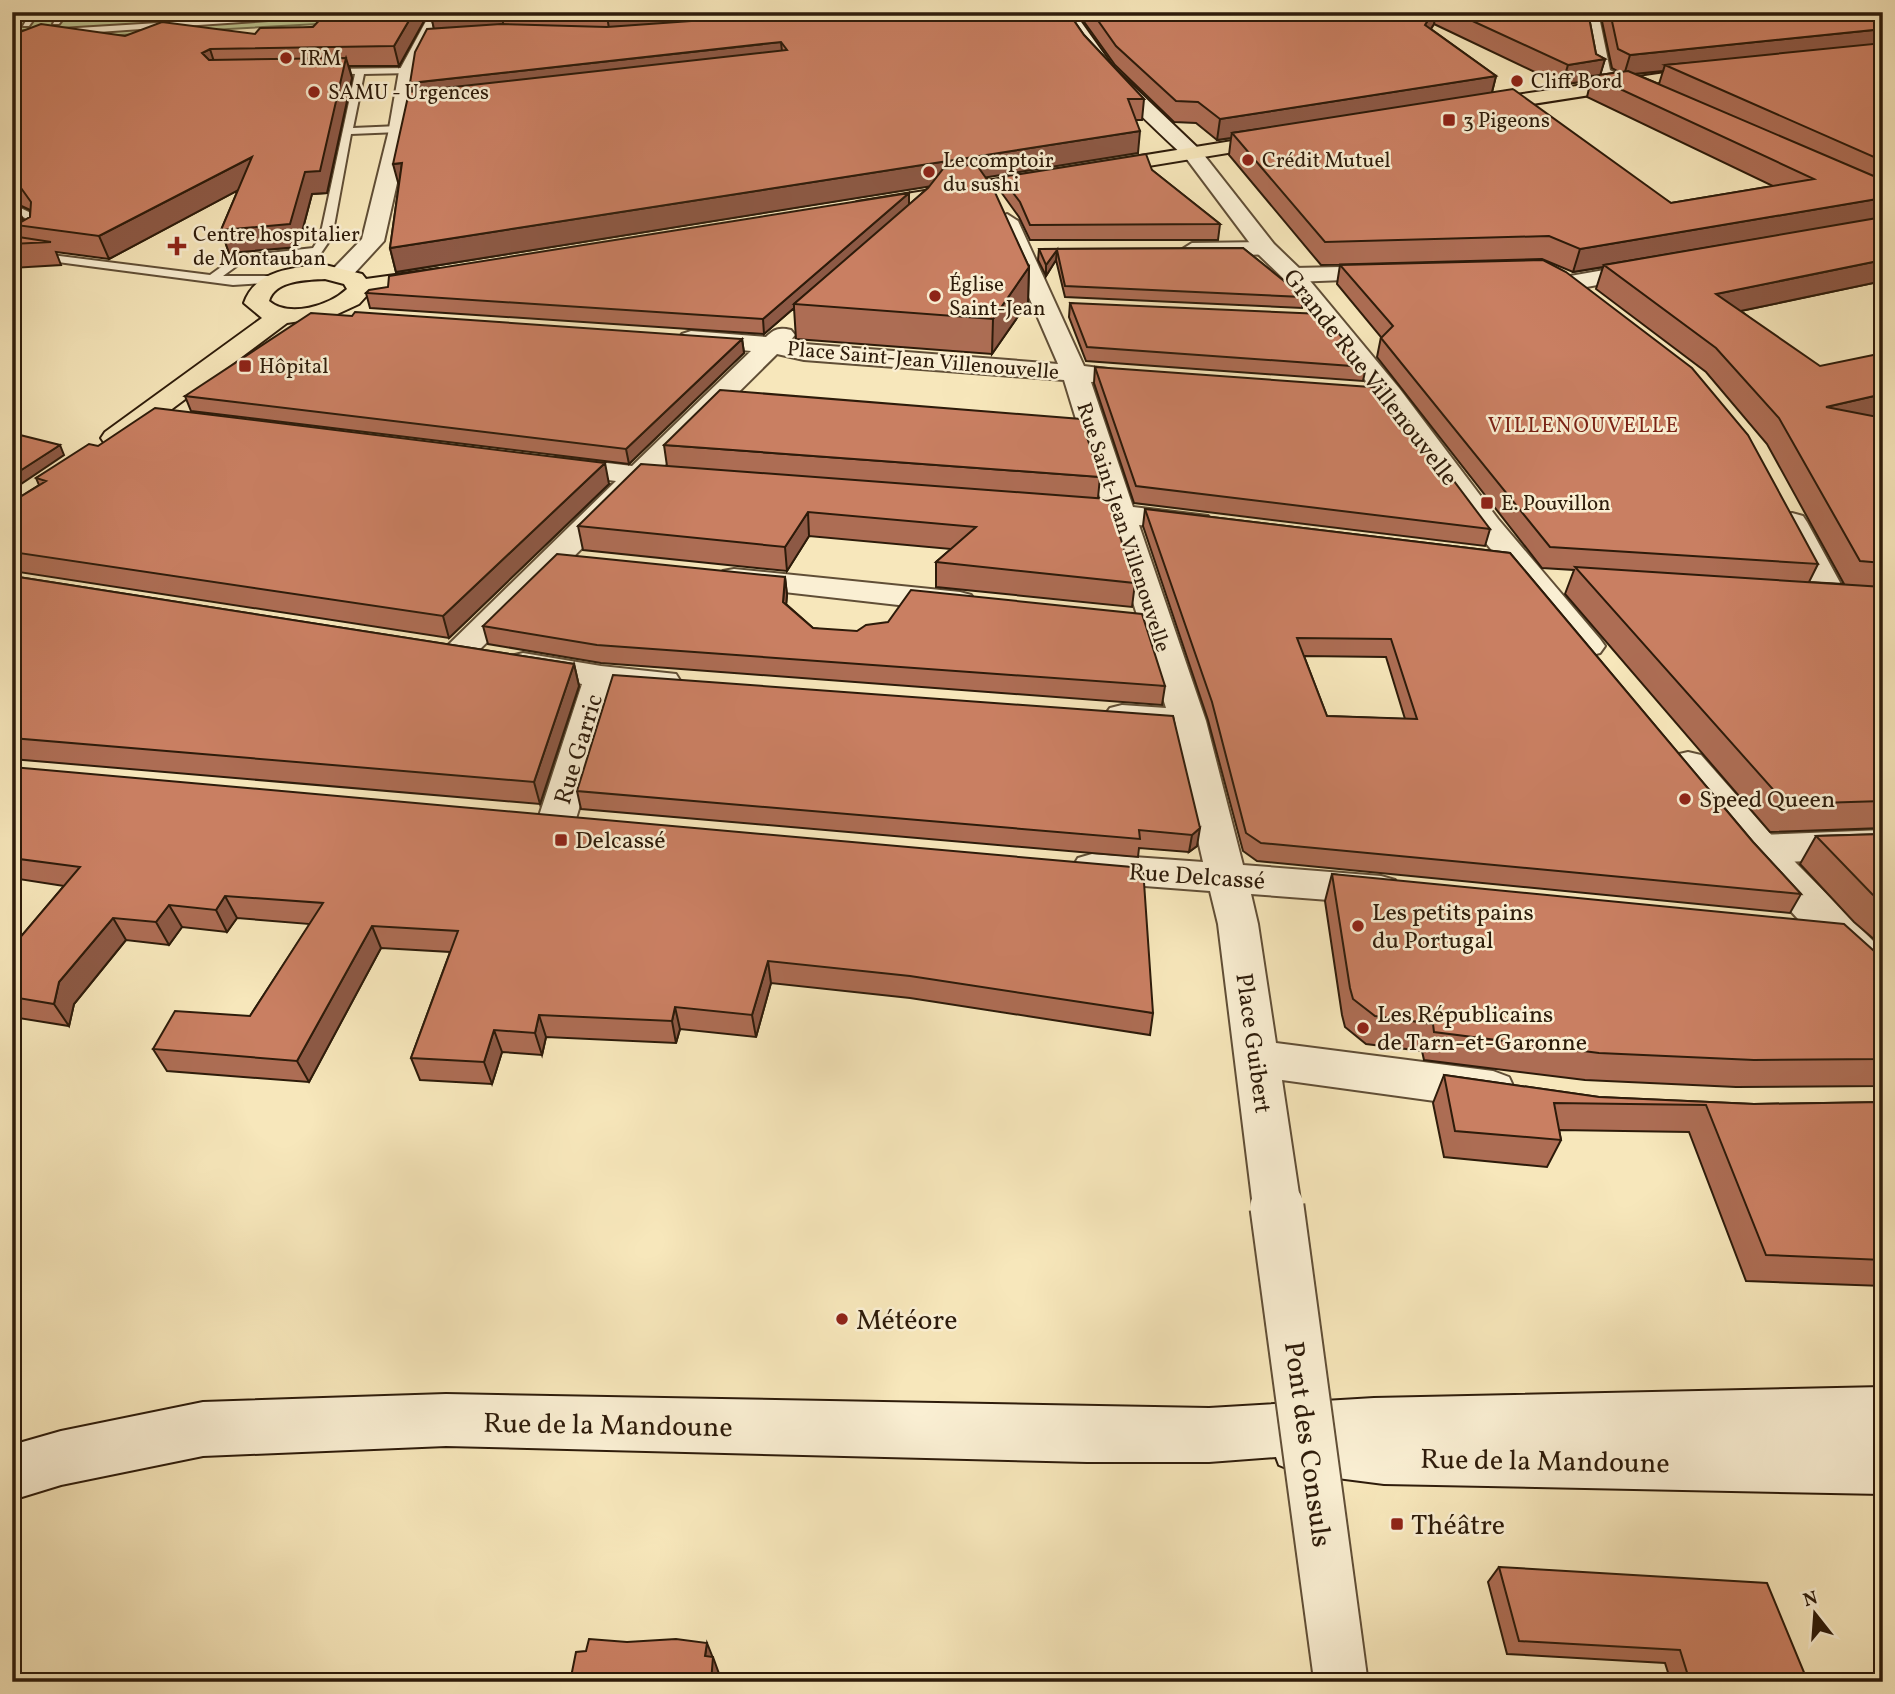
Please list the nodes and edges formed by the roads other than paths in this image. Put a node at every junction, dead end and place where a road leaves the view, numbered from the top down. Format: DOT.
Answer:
graph roads {
  1 [pos="35,12"];
  2 [pos="64,12"];
  3 [pos="157,12"];
  4 [pos="191,12"];
  5 [pos="223,12"];
  6 [pos="380,12"];
  7 [pos="439,12"];
  8 [pos="1066,12"];
  9 [pos="1590,12"];
  10 [pos="56,22"];
  11 [pos="26,24"];
  12 [pos="12,25"];
  13 [pos="149,26"];
  14 [pos="116,29"];
  15 [pos="218,33"];
  16 [pos="12,35"];
  17 [pos="12,44"];
  18 [pos="1736,68"];
  19 [pos="408,71"];
  20 [pos="307,72"];
  21 [pos="360,72"];
  22 [pos="1625,83"];
  23 [pos="1664,98"];
  24 [pos="1453,111"];
  25 [pos="399,129"];
  26 [pos="347,131"];
  27 [pos="1305,135"];
  28 [pos="1193,154"];
  29 [pos="984,187"];
  30 [pos="933,196"];
  31 [pos="12,207"];
  32 [pos="838,211"];
  33 [pos="909,222"];
  34 [pos="1266,249"];
  35 [pos="1021,250"];
  36 [pos="1045,250"];
  37 [pos="1163,250"];
  38 [pos="12,252"];
  39 [pos="12,262"];
  40 [pos="1679,264"];
  41 [pos="463,272"];
  42 [pos="1418,272"];
  43 [pos="1293,275"];
  44 [pos="213,278"];
  45 [pos="279,280"];
  46 [pos="350,280"];
  47 [pos="256,299"];
  48 [pos="1046,306"];
  49 [pos="1073,307"];
  50 [pos="335,308"];
  51 [pos="1601,308"];
  52 [pos="282,315"];
  53 [pos="368,318"];
  54 [pos="800,318"];
  55 [pos="674,338"];
  56 [pos="771,345"];
  57 [pos="1075,374"];
  58 [pos="1126,377"];
  59 [pos="715,399"];
  60 [pos="755,402"];
  61 [pos="148,416"];
  62 [pos="188,421"];
  63 [pos="94,452"];
  64 [pos="527,463"];
  65 [pos="635,476"];
  66 [pos="704,481"];
  67 [pos="1781,500"];
  68 [pos="1037,506"];
  69 [pos="1120,512"];
  70 [pos="1227,526"];
  71 [pos="1483,558"];
  72 [pos="551,559"];
  73 [pos="592,563"];
  74 [pos="1525,570"];
  75 [pos="702,575"];
  76 [pos="1573,582"];
  77 [pos="1791,596"];
  78 [pos="990,605"];
  79 [pos="1603,664"];
  80 [pos="601,677"];
  81 [pos="696,684"];
  82 [pos="1092,714"];
  83 [pos="1188,721"];
  84 [pos="1672,746"];
  85 [pos="597,825"];
  86 [pos="1883,844"];
  87 [pos="1759,849"];
  88 [pos="1054,865"];
  89 [pos="1230,881"];
  90 [pos="1416,894"];
  91 [pos="1782,928"];
  92 [pos="1838,935"];
  93 [pos="1883,976"];
  94 [pos="1255,1058"];
  95 [pos="1530,1094"];
  96 [pos="1277,1207"];
  97 [pos="1883,1413"];
  98 [pos="1209,1434"];
  99 [pos="1883,1467"];
  100 [pos="12,1474"];
  101 [pos="1341,1682"];
  1 -- 11 [label="lane"];
  2 -- 10 [label="lane"];
  3 -- 13 [label="lane"];
  4 -- 5 [label="lane"];
  6 -- 13 [label="lane"];
  7 -- 19 [label="street"];
  8 -- 28 [label="street, Grande Rue Villenouvelle"];
  9 -- 22 [label="street"];
  10 -- 11 [label="lane"];
  10 -- 14 [label="lane"];
  11 -- 12 [label="lane"];
  13 -- 14 [label="lane"];
  14 -- 16 [label="lane"];
  15 -- 17 [label="lane"];
  18 -- 22 [label="main road"];
  19 -- 21 [label="lane"];
  19 -- 25 [label="street"];
  20 -- 21 [label="lane"];
  21 -- 26 [label="lane"];
  22 -- 23 [label="street"];
  22 -- 24 [label="main road"];
  25 -- 26 [label="lane"];
  25 -- 46 [label="street"];
  26 -- 44 [label="lane"];
  27 -- 28 [label="main road"];
  28 -- 29 [label="main road"];
  28 -- 34 [label="street, Grande Rue Villenouvelle"];
  29 -- 30 [label="main road"];
  29 -- 35 [label="street, Rue Saint-Jean Villenouvelle"];
  30 -- 32 [label="main road"];
  30 -- 33 [label="street"];
  31 -- 38 [label="lane"];
  34 -- 37 [label="street"];
  34 -- 43 [label="street, Grande Rue Villenouvelle"];
  35 -- 36 [label="street"];
  35 -- 48 [label="street, Rue Saint-Jean Villenouvelle"];
  38 -- 44 [label="lane"];
  39 -- 47 [label="lane"];
  40 -- 51 [label="street"];
  41 -- 46 [label="main road"];
  42 -- 43 [label="street"];
  43 -- 74 [label="street, Grande Rue Villenouvelle"];
  44 -- 45 [label="lane"];
  45 -- 46 [label="main road"];
  45 -- 47 [label="main road"];
  46 -- 50 [label="main road"];
  47 -- 52 [label="main road"];
  48 -- 49 [label="street"];
  48 -- 57 [label="street, Rue Saint-Jean Villenouvelle"];
  50 -- 52 [label="main road"];
  50 -- 53 [label="street"];
  52 -- 61 [label="main road"];
  54 -- 56 [label="street"];
  55 -- 56 [label="street, Place Saint-Jean Villenouvelle"];
  56 -- 57 [label="street, Place Saint-Jean Villenouvelle"];
  56 -- 59 [label="street"];
  57 -- 58 [label="street, Place Saint-Jean Villenouvelle"];
  57 -- 69 [label="street, Rue Saint-Jean Villenouvelle"];
  59 -- 60 [label="street"];
  59 -- 65 [label="street"];
  61 -- 62 [label="street"];
  61 -- 63 [label="main road"];
  64 -- 65 [label="street"];
  65 -- 66 [label="street"];
  65 -- 72 [label="street"];
  67 -- 77 [label="street"];
  68 -- 69 [label="street"];
  69 -- 70 [label="street"];
  69 -- 83 [label="street, Rue Saint-Jean Villenouvelle"];
  71 -- 74 [label="street"];
  72 -- 73 [label="street"];
  72 -- 80 [label="street"];
  74 -- 76 [label="street"];
  74 -- 79 [label="street, Grande Rue Villenouvelle"];
  75 -- 78 [label="street"];
  80 -- 81 [label="street"];
  80 -- 85 [label="street, Rue Garric"];
  82 -- 83 [label="street"];
  83 -- 89 [label="street, Rue Saint-Jean Villenouvelle"];
  84 -- 87 [label="street"];
  86 -- 87 [label="street"];
  87 -- 92 [label="street"];
  88 -- 89 [label="street, Rue Delcassé"];
  89 -- 90 [label="street, Rue Delcassé"];
  89 -- 94 [label="street, Place Guibert"];
  91 -- 92 [label="street"];
  92 -- 93 [label="street"];
  94 -- 95 [label="street"];
  94 -- 96 [label="street, Place Guibert"];
  96 -- 101 [label="street, Pont des Consuls, bridge"];
  97 -- 98 [label="street, Rue de la Mandoune"];
  98 -- 99 [label="street, Rue de la Mandoune"];
  98 -- 100 [label="street, Rue de la Mandoune"];
}
